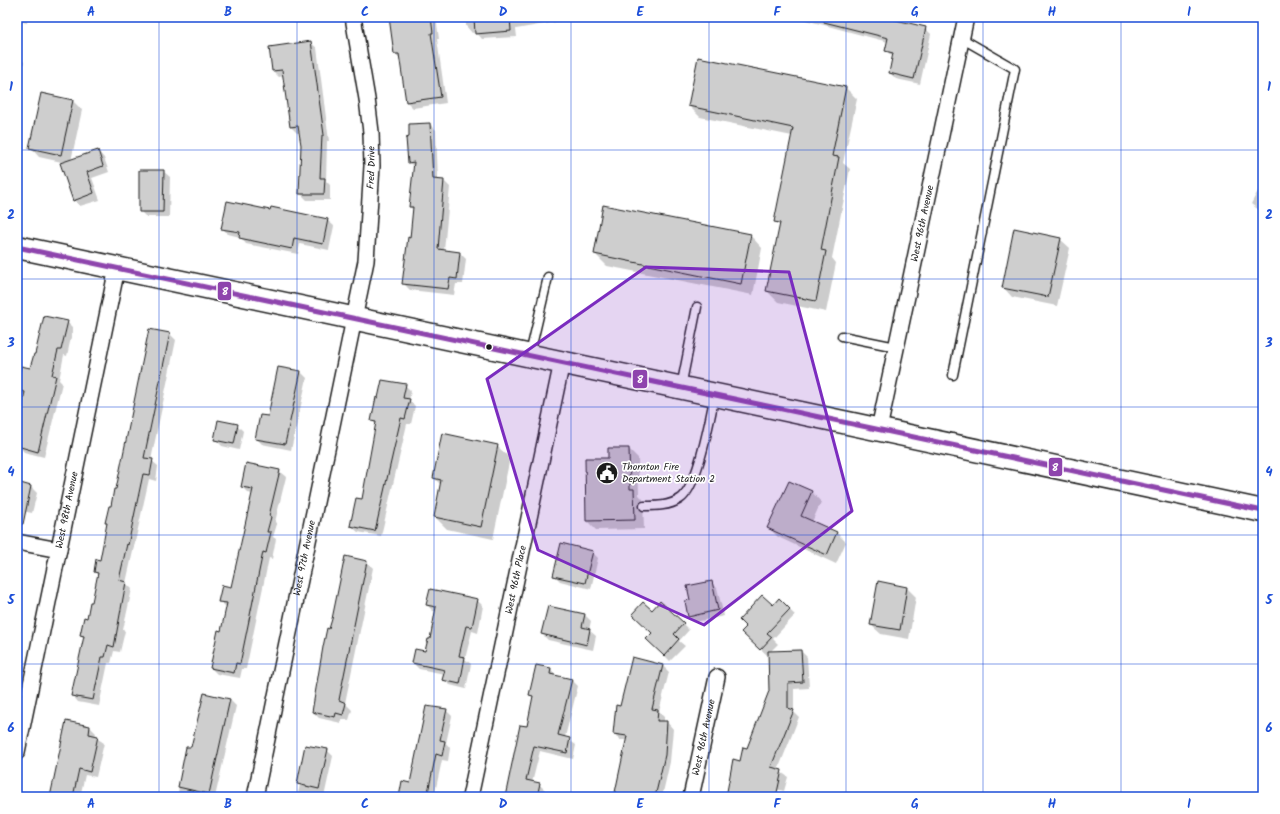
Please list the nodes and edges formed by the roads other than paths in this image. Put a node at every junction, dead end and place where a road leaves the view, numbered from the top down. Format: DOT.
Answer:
graph roads {
  1 [pos="353,17"];
  2 [pos="966,17"];
  3 [pos="961,38"];
  4 [pos="17,247"];
  5 [pos="117,268"];
  6 [pos="548,277"];
  7 [pos="697,307"];
  8 [pos="354,318"];
  9 [pos="842,336"];
  10 [pos="896,347"];
  11 [pos="530,355"];
  12 [pos="562,362"];
  13 [pos="953,375"];
  14 [pos="680,387"];
  15 [pos="715,394"];
  16 [pos="879,429"];
  17 [pos="644,506"];
  18 [pos="1263,510"];
  19 [pos="17,542"];
  20 [pos="58,550"];
  21 [pos="717,677"];
  22 [pos="17,752"];
  23 [pos="254,797"];
  24 [pos="470,797"];
  25 [pos="691,797"];
  1 -- 8 [label="street, Fred Drive"];
  2 -- 3 [label="street, West 96th Avenue"];
  3 -- 10 [label="street, West 96th Avenue"];
  3 -- 13 [label="lane"];
  4 -- 5 [label="main road"];
  5 -- 8 [label="main road"];
  5 -- 20 [label="street, West 98th Avenue"];
  6 -- 11 [label="lane"];
  7 -- 14 [label="lane"];
  8 -- 11 [label="main road"];
  8 -- 23 [label="street, West 97th Avenue"];
  9 -- 10 [label="lane"];
  10 -- 16 [label="street, West 96th Avenue"];
  11 -- 12 [label="main road"];
  12 -- 14 [label="main road"];
  12 -- 24 [label="street, West 96th Place"];
  14 -- 15 [label="main road"];
  15 -- 16 [label="main road"];
  15 -- 17 [label="lane"];
  16 -- 18 [label="main road"];
  19 -- 20 [label="street"];
  20 -- 22 [label="street, West 98th Avenue"];
  21 -- 25 [label="street, West 96th Avenue"];
}
